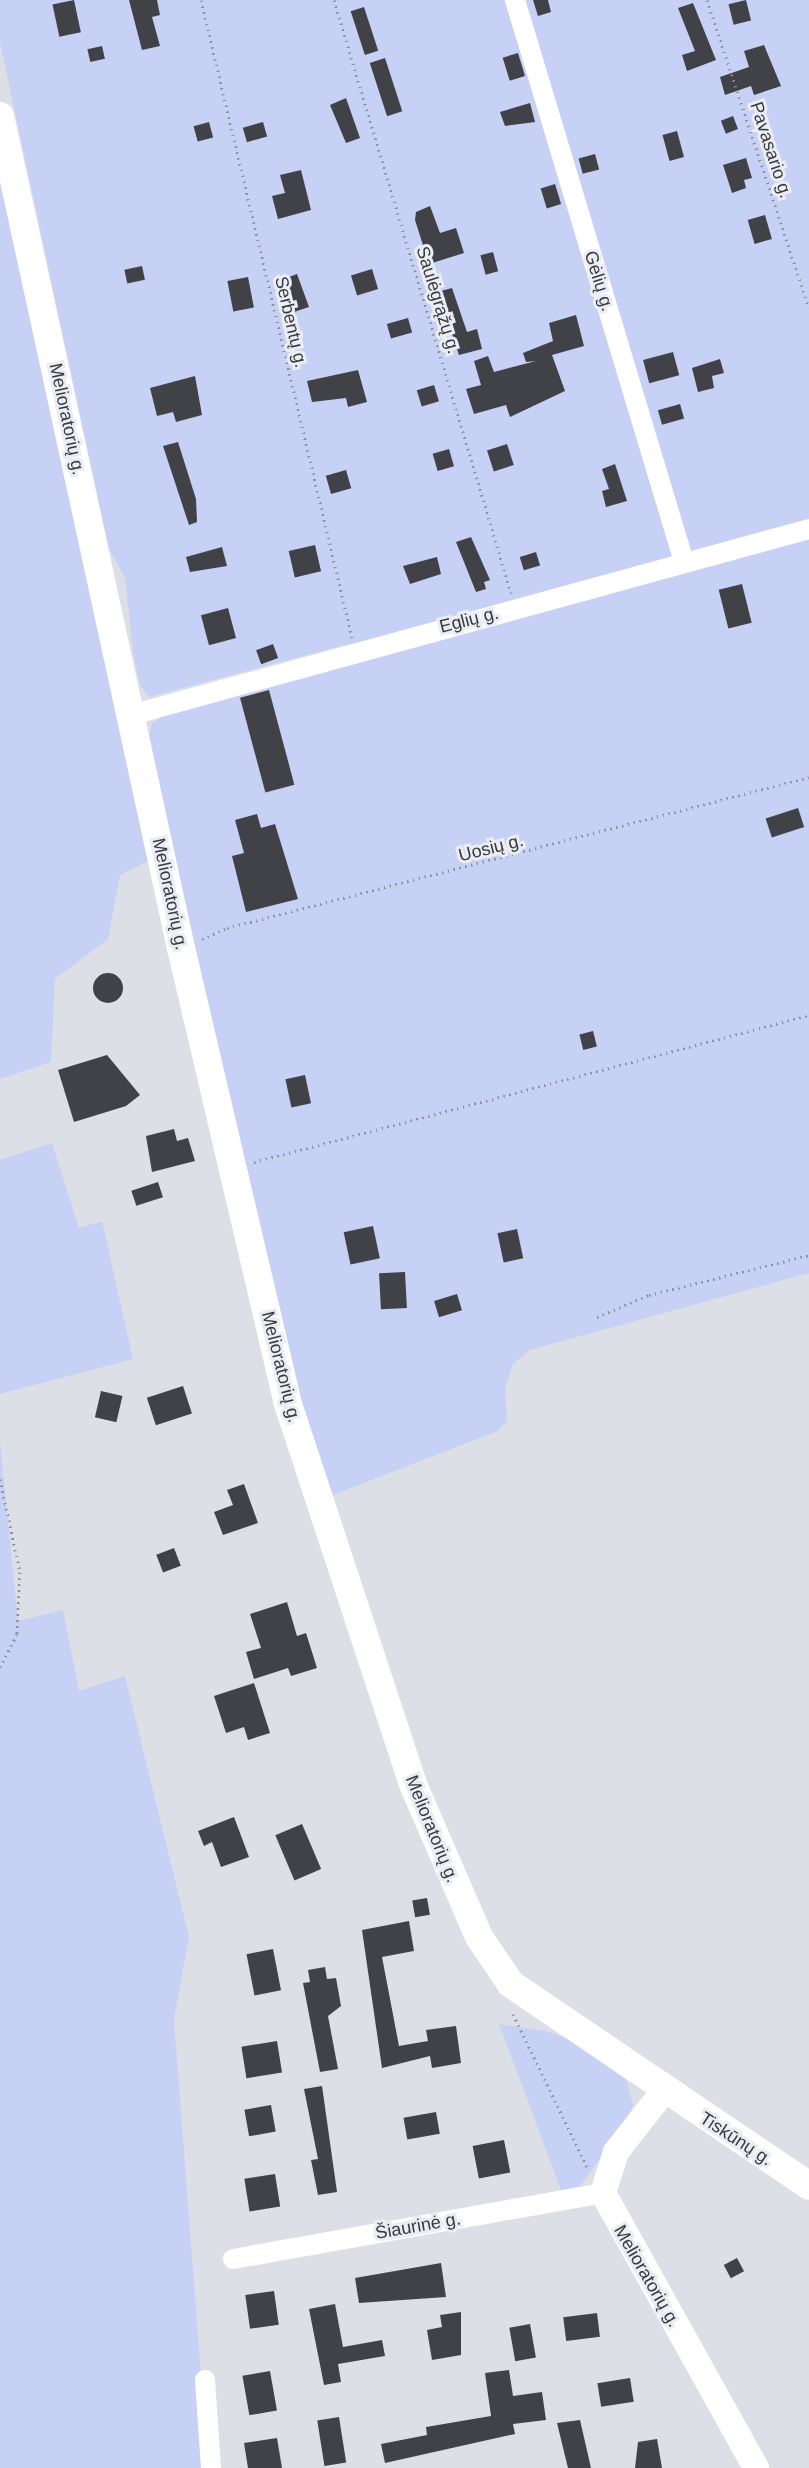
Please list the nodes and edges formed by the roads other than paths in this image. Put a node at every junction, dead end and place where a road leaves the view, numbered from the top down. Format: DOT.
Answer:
graph roads {
  1 [pos="515,0"];
  2 [pos="0,116"];
  3 [pos="809,529"];
  4 [pos="684,562"];
  5 [pos="131,715"];
  6 [pos="663,2092"];
  7 [pos="809,2186"];
  8 [pos="603,2193"];
  9 [pos="233,2259"];
  10 [pos="205,2380"];
  11 [pos="211,2468"];
  12 [pos="756,2468"];
  1 -- 4 [label="street, Gėlių g."];
  2 -- 5 [label="main road, Melioratorių g."];
  3 -- 4 [label="street, Eglių g."];
  4 -- 5 [label="street, Eglių g."];
  5 -- 6 [label="main road, Melioratorių g."];
  6 -- 7 [label="main road, Tiskūnų g."];
  6 -- 8 [label="street"];
  8 -- 9 [label="street, Šiaurinė g."];
  8 -- 12 [label="street, Melioratorių g."];
  10 -- 11 [label="street"];
}
